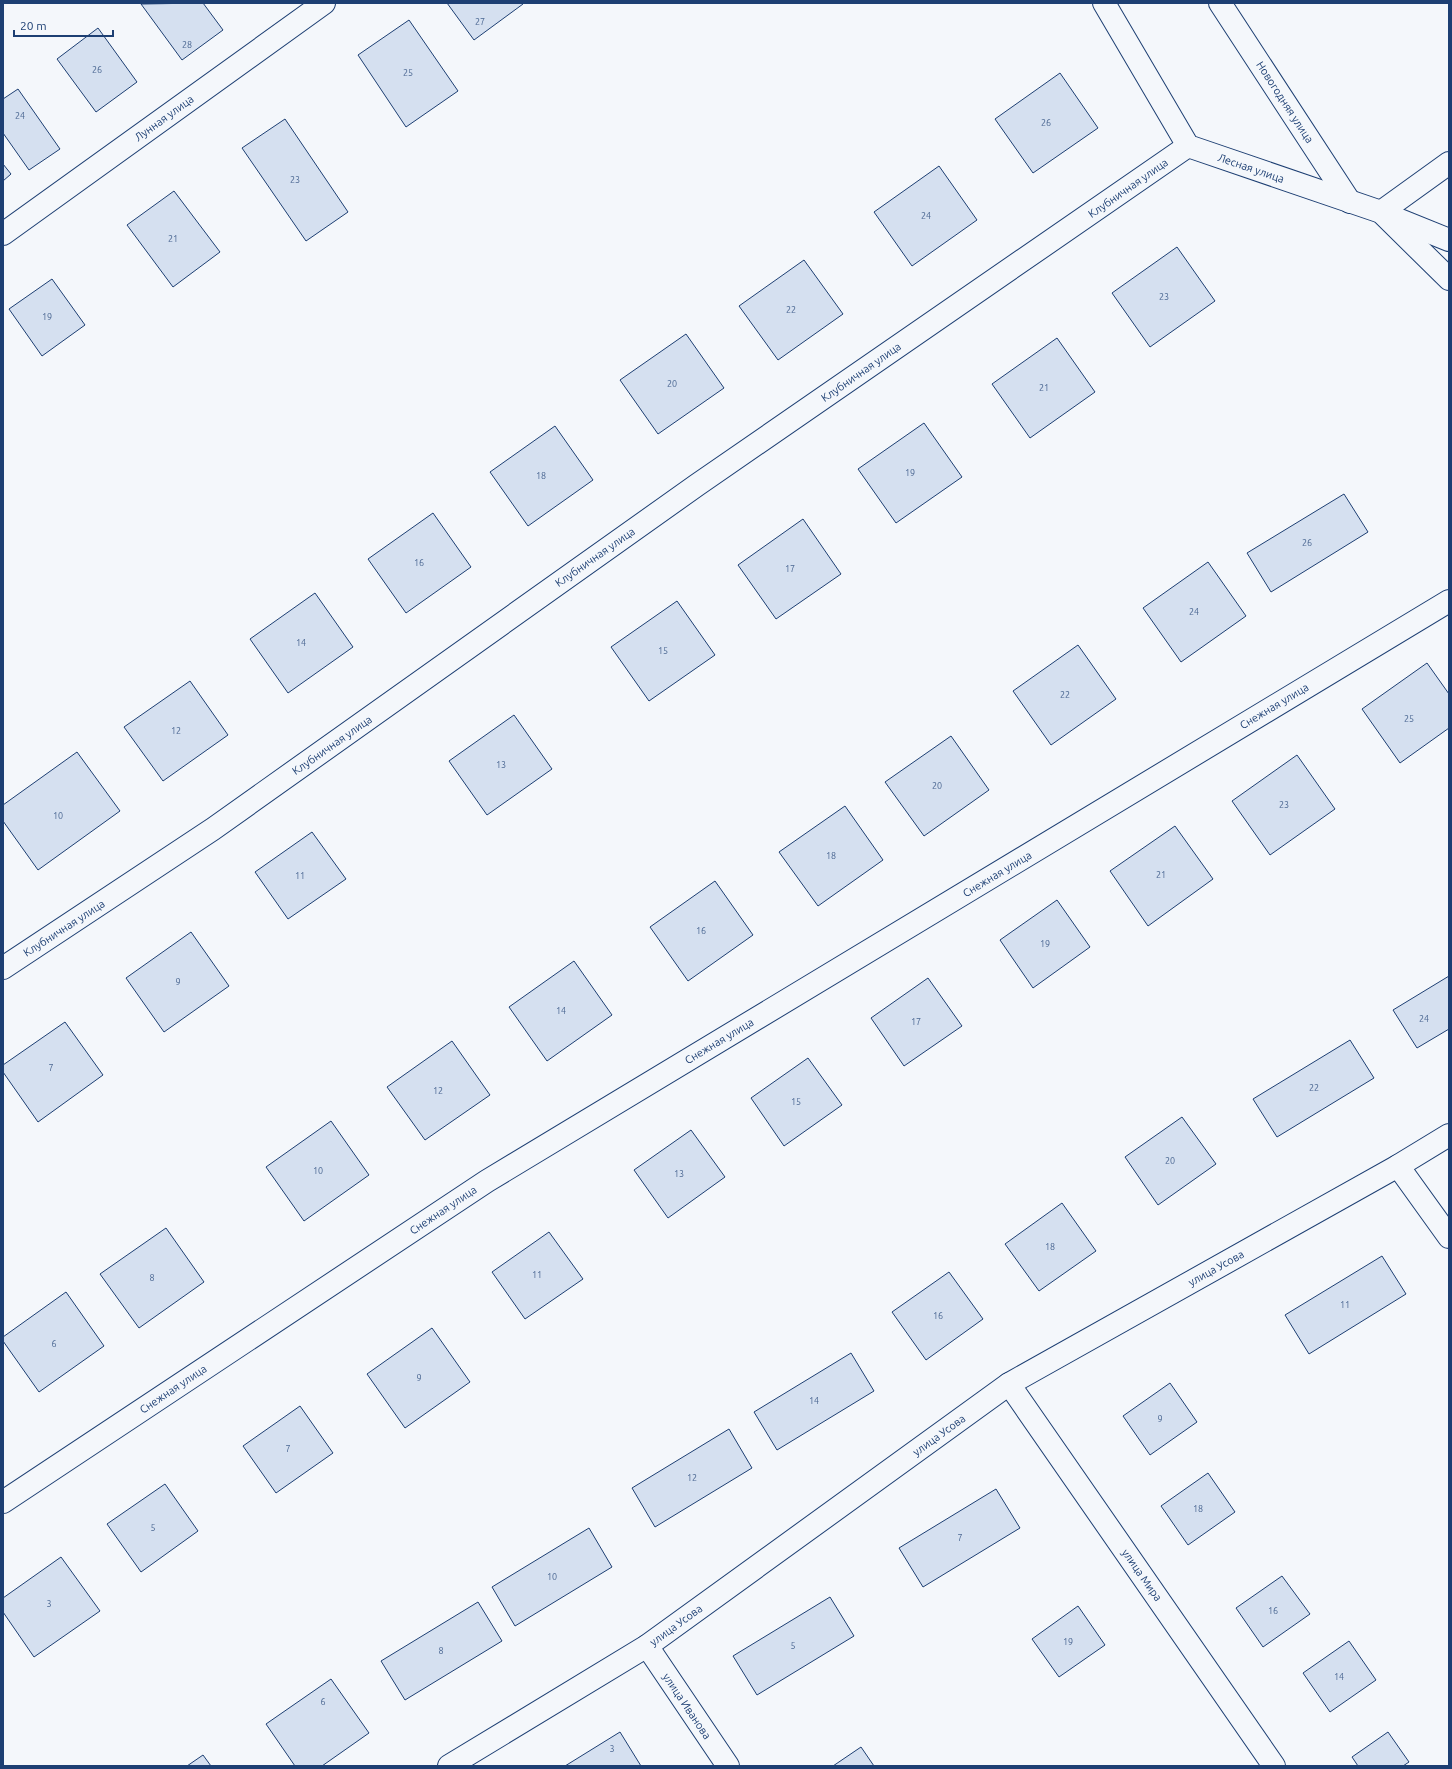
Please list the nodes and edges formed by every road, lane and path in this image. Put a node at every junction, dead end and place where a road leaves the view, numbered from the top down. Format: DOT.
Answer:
graph roads {
  1 [pos="324,3"];
  2 [pos="1104,3"];
  3 [pos="1220,3"];
  4 [pos="1188,146"];
  5 [pos="1449,163"];
  6 [pos="1350,202"];
  7 [pos="1381,212"];
  8 [pos="3,234"];
  9 [pos="1449,240"];
  10 [pos="1449,279"];
  11 [pos="1449,601"];
  12 [pos="3,968"];
  13 [pos="1449,1135"];
  14 [pos="1398,1166"];
  15 [pos="1449,1237"];
  16 [pos="1009,1384"];
  17 [pos="3,1502"];
  18 [pos="647,1646"];
  19 [pos="449,1766"];
  20 [pos="728,1766"];
  21 [pos="1274,1766"];
  1 -- 8 [label="street, Лунная улица"];
  2 -- 4 [label="street"];
  3 -- 6 [label="street, Новогодняя улица"];
  4 -- 6 [label="street, Лесная улица"];
  4 -- 12 [label="street, Клубничная улица"];
  5 -- 7 [label="street"];
  6 -- 7 [label="street, Лесная улица"];
  7 -- 9 [label="street"];
  7 -- 10 [label="street, Лесная улица"];
  11 -- 17 [label="street, Снежная улица"];
  13 -- 14 [label="street, улица Усова"];
  14 -- 15 [label="street"];
  14 -- 16 [label="street, улица Усова"];
  16 -- 18 [label="street, улица Усова"];
  16 -- 21 [label="street, улица Мира"];
  18 -- 19 [label="street, улица Усова"];
  18 -- 20 [label="street, улица Иванова"];
}
